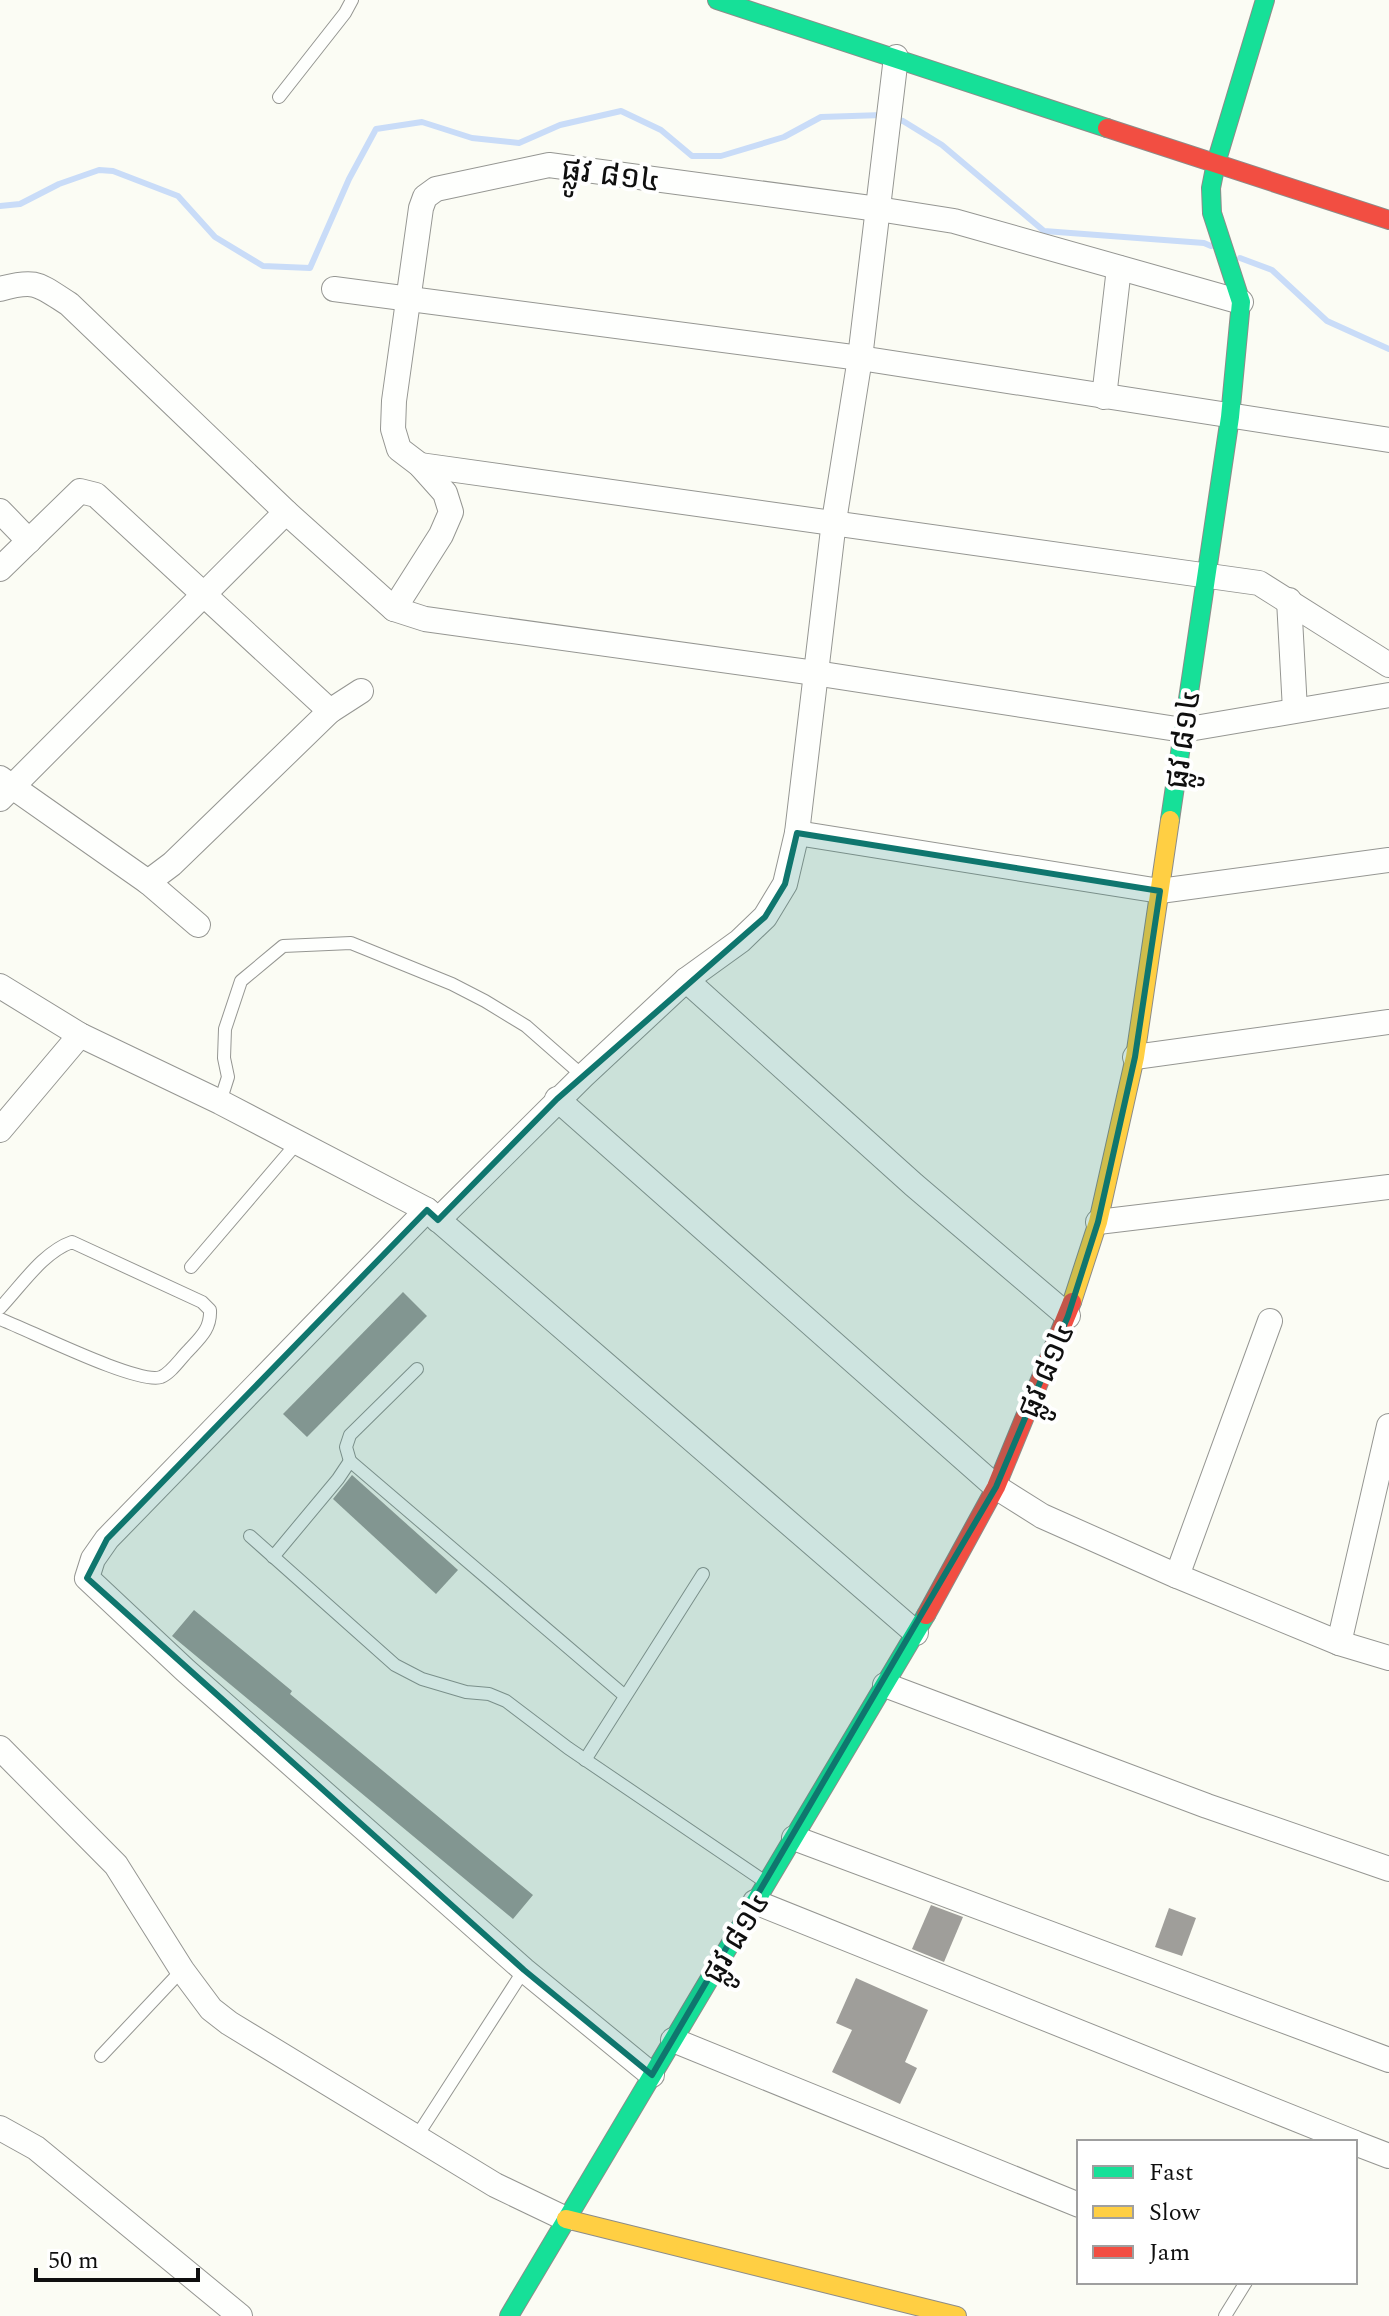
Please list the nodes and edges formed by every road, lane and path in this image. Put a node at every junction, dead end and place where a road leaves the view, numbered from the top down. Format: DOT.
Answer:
graph roads {
  1 [pos="352,0"];
  2 [pos="717,0"];
  3 [pos="1265,0"];
  4 [pos="896,57"];
  5 [pos="279,97"];
  6 [pos="1216,163"];
  7 [pos="878,209"];
  8 [pos="1389,220"];
  9 [pos="1119,268"];
  10 [pos="0,289"];
  11 [pos="334,289"];
  12 [pos="1238,292"];
  13 [pos="409,300"];
  14 [pos="860,358"];
  15 [pos="1104,397"];
  16 [pos="1230,417"];
  17 [pos="1389,440"];
  18 [pos="420,465"];
  19 [pos="0,511"];
  20 [pos="286,512"];
  21 [pos="834,521"];
  22 [pos="29,541"];
  23 [pos="0,569"];
  24 [pos="1206,574"];
  25 [pos="205,596"];
  26 [pos="1289,600"];
  27 [pos="394,609"];
  28 [pos="1389,665"];
  29 [pos="815,673"];
  30 [pos="361,691"];
  31 [pos="1389,695"];
  32 [pos="1295,710"];
  33 [pos="330,711"];
  34 [pos="1183,730"];
  35 [pos="3,787"];
  36 [pos="797,833"];
  37 [pos="1389,860"];
  38 [pos="148,882"];
  39 [pos="1160,891"];
  40 [pos="198,925"];
  41 [pos="686,980"];
  42 [pos="0,986"];
  43 [pos="1389,1022"];
  44 [pos="80,1035"];
  45 [pos="1135,1057"];
  46 [pos="583,1076"];
  47 [pos="557,1099"];
  48 [pos="220,1102"];
  49 [pos="0,1130"];
  50 [pos="297,1143"];
  51 [pos="1389,1187"];
  52 [pos="433,1215"];
  53 [pos="1098,1222"];
  54 [pos="191,1267"];
  55 [pos="0,1308"];
  56 [pos="1068,1316"];
  57 [pos="0,1319"];
  58 [pos="1270,1321"];
  59 [pos="417,1369"];
  60 [pos="1389,1426"];
  61 [pos="350,1461"];
  62 [pos="996,1487"];
  63 [pos="250,1536"];
  64 [pos="273,1557"];
  65 [pos="703,1574"];
  66 [pos="1177,1576"];
  67 [pos="916,1633"];
  68 [pos="1339,1643"];
  69 [pos="1389,1658"];
  70 [pos="885,1685"];
  71 [pos="625,1696"];
  72 [pos="0,1748"];
  73 [pos="585,1760"];
  74 [pos="794,1838"];
  75 [pos="1389,1869"];
  76 [pos="761,1893"];
  77 [pos="182,1970"];
  78 [pos="524,1970"];
  79 [pos="673,2040"];
  80 [pos="101,2056"];
  81 [pos="1389,2060"];
  82 [pos="652,2075"];
  83 [pos="0,2128"];
  84 [pos="417,2136"];
  85 [pos="1349,2140"];
  86 [pos="1357,2143"];
  87 [pos="1389,2156"];
  88 [pos="1077,2204"];
  89 [pos="566,2219"];
  90 [pos="1245,2284"];
  91 [pos="240,2316"];
  92 [pos="509,2316"];
  93 [pos="957,2316"];
  94 [pos="1225,2316"];
  1 -- 5 [label="lane"];
  2 -- 4 [label="street"];
  3 -- 6 [label="street"];
  4 -- 6 [label="street"];
  4 -- 7 [label="street"];
  6 -- 8 [label="street"];
  6 -- 12 [label="street"];
  7 -- 9 [label="street, ផ្លូវ ៨១៤"];
  7 -- 13 [label="street, ផ្លូវ ៨១៤"];
  7 -- 14 [label="street"];
  9 -- 12 [label="street, ផ្លូវ ៨១៤"];
  9 -- 15 [label="street"];
  10 -- 20 [label="street"];
  11 -- 13 [label="street"];
  12 -- 16 [label="street, ផ្លូវ ៨១៤"];
  13 -- 14 [label="street"];
  13 -- 18 [label="street, ផ្លូវ ៨១៤"];
  14 -- 15 [label="street"];
  14 -- 21 [label="street"];
  15 -- 16 [label="street"];
  16 -- 17 [label="street"];
  16 -- 24 [label="street, ផ្លូវ ៨១៤"];
  18 -- 21 [label="street"];
  18 -- 27 [label="street, ផ្លូវ ៨១៤"];
  19 -- 22 [label="street"];
  20 -- 25 [label="street"];
  20 -- 27 [label="street"];
  21 -- 24 [label="street"];
  21 -- 29 [label="street"];
  22 -- 23 [label="street"];
  22 -- 25 [label="street"];
  24 -- 26 [label="street"];
  24 -- 34 [label="street, ផ្លូវ ៨១៤"];
  25 -- 33 [label="street"];
  25 -- 35 [label="street"];
  26 -- 28 [label="street"];
  26 -- 32 [label="street"];
  27 -- 29 [label="street"];
  29 -- 34 [label="street"];
  29 -- 36 [label="street"];
  30 -- 33 [label="street"];
  31 -- 32 [label="street"];
  32 -- 34 [label="street"];
  33 -- 38 [label="street"];
  34 -- 39 [label="street, ផ្លូវ ៨១៤"];
  35 -- 38 [label="street"];
  36 -- 39 [label="street"];
  36 -- 41 [label="street"];
  37 -- 39 [label="street"];
  38 -- 40 [label="street"];
  39 -- 45 [label="street, ផ្លូវ ៨១៤"];
  41 -- 46 [label="street"];
  41 -- 56 [label="street"];
  42 -- 44 [label="street"];
  43 -- 45 [label="street"];
  44 -- 48 [label="street"];
  44 -- 49 [label="street"];
  45 -- 53 [label="street, ផ្លូវ ៨១៤"];
  46 -- 47 [label="street"];
  46 -- 48 [label="lane"];
  47 -- 52 [label="street"];
  47 -- 62 [label="street"];
  48 -- 50 [label="street"];
  50 -- 52 [label="street"];
  50 -- 54 [label="lane"];
  51 -- 53 [label="street"];
  52 -- 67 [label="street"];
  52 -- 78 [label="street"];
  53 -- 56 [label="street, ផ្លូវ ៨១៤"];
  55 -- 57 [label="lane"];
  56 -- 62 [label="street, ផ្លូវ ៨១៤"];
  58 -- 66 [label="street"];
  59 -- 61 [label="lane"];
  60 -- 68 [label="street"];
  61 -- 64 [label="lane"];
  61 -- 71 [label="lane"];
  62 -- 66 [label="street"];
  62 -- 67 [label="street, ផ្លូវ ៨១៤"];
  63 -- 64 [label="lane"];
  64 -- 73 [label="lane"];
  65 -- 71 [label="lane"];
  66 -- 68 [label="street"];
  67 -- 70 [label="street, ផ្លូវ ៨១៤"];
  68 -- 69 [label="street"];
  70 -- 74 [label="street, ផ្លូវ ៨១៤"];
  70 -- 75 [label="street"];
  71 -- 73 [label="lane"];
  72 -- 77 [label="street"];
  73 -- 76 [label="lane"];
  74 -- 76 [label="street, ផ្លូវ ៨១៤"];
  74 -- 81 [label="street"];
  76 -- 79 [label="street, ផ្លូវ ៨១៤"];
  76 -- 85 [label="street"];
  77 -- 80 [label="lane"];
  77 -- 84 [label="street"];
  78 -- 82 [label="street"];
  78 -- 84 [label="lane"];
  79 -- 82 [label="street, ផ្លូវ ៨១៤"];
  79 -- 88 [label="street"];
  82 -- 89 [label="street, ផ្លូវ ៨១៤"];
  83 -- 91 [label="street"];
  84 -- 89 [label="street"];
  86 -- 87 [label="street"];
  89 -- 92 [label="street, ផ្លូវ ៨១៤"];
  89 -- 93 [label="street"];
  90 -- 94 [label="lane"];
}
